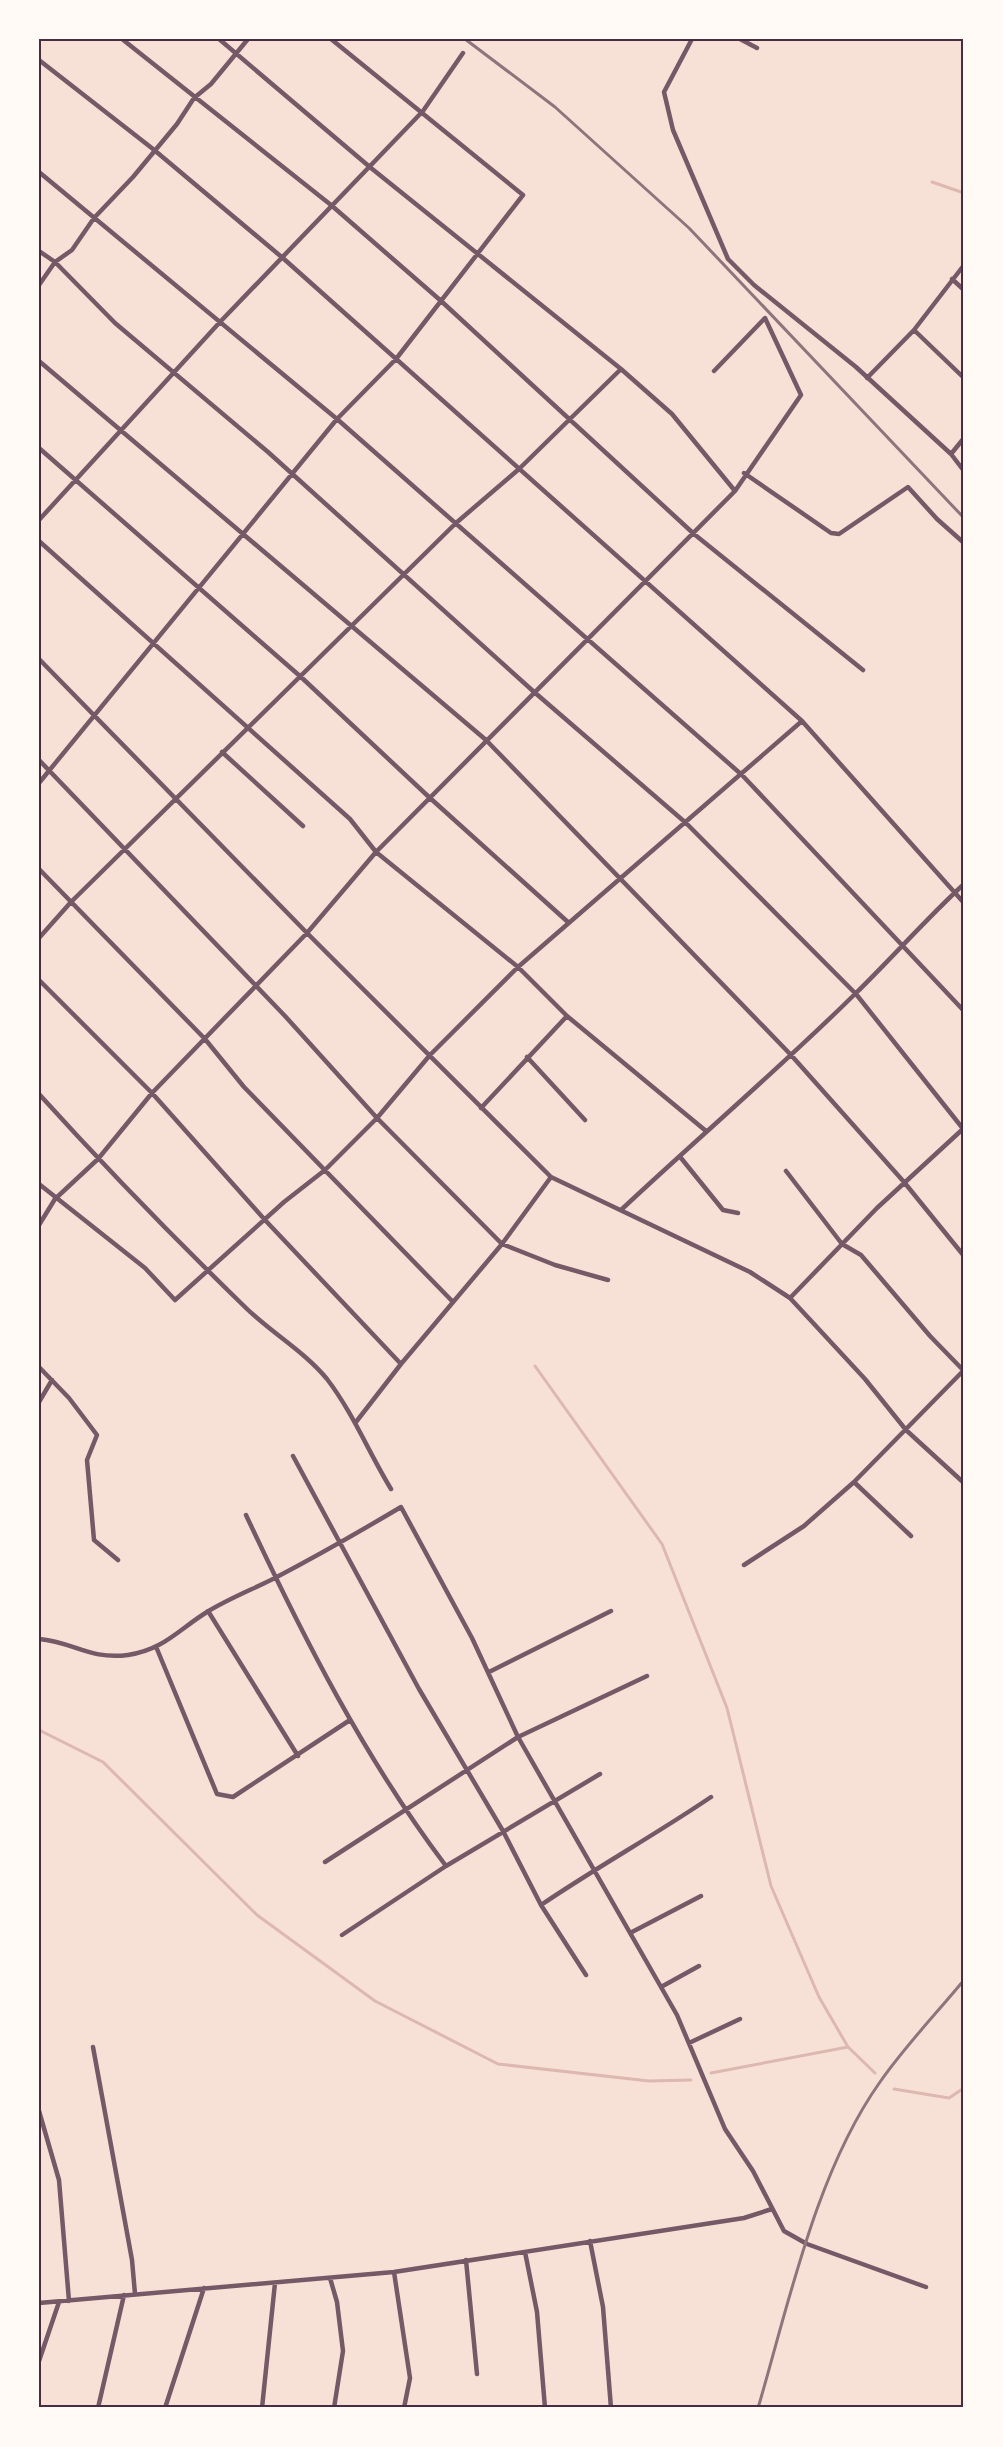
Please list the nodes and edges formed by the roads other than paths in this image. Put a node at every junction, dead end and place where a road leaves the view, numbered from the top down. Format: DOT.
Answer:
graph roads {
  1 [pos="122,39"];
  2 [pos="219,39"];
  3 [pos="248,39"];
  4 [pos="331,39"];
  5 [pos="692,39"];
  6 [pos="740,39"];
  7 [pos="757,48"];
  8 [pos="236,54"];
  9 [pos="463,54"];
  10 [pos="39,60"];
  11 [pos="194,98"];
  12 [pos="423,111"];
  13 [pos="153,149"];
  14 [pos="370,168"];
  15 [pos="39,172"];
  16 [pos="331,205"];
  17 [pos="94,218"];
  18 [pos="39,251"];
  19 [pos="479,253"];
  20 [pos="284,259"];
  21 [pos="55,262"];
  22 [pos="964,265"];
  23 [pos="952,279"];
  24 [pos="39,285"];
  25 [pos="964,290"];
  26 [pos="440,300"];
  27 [pos="220,322"];
  28 [pos="914,330"];
  29 [pos="396,359"];
  30 [pos="39,361"];
  31 [pos="621,369"];
  32 [pos="714,371"];
  33 [pos="172,373"];
  34 [pos="867,378"];
  35 [pos="964,378"];
  36 [pos="337,419"];
  37 [pos="568,419"];
  38 [pos="122,429"];
  39 [pos="964,438"];
  40 [pos="39,448"];
  41 [pos="951,454"];
  42 [pos="519,469"];
  43 [pos="964,471"];
  44 [pos="291,473"];
  45 [pos="744,473"];
  46 [pos="76,478"];
  47 [pos="735,491"];
  48 [pos="39,520"];
  49 [pos="456,523"];
  50 [pos="241,533"];
  51 [pos="694,534"];
  52 [pos="39,541"];
  53 [pos="964,543"];
  54 [pos="405,576"];
  55 [pos="645,582"];
  56 [pos="198,589"];
  57 [pos="354,626"];
  58 [pos="586,637"];
  59 [pos="153,643"];
  60 [pos="39,659"];
  61 [pos="863,670"];
  62 [pos="302,677"];
  63 [pos="533,691"];
  64 [pos="94,714"];
  65 [pos="802,722"];
  66 [pos="248,727"];
  67 [pos="486,740"];
  68 [pos="222,752"];
  69 [pos="39,760"];
  70 [pos="49,770"];
  71 [pos="742,775"];
  72 [pos="39,783"];
  73 [pos="430,798"];
  74 [pos="175,799"];
  75 [pos="686,823"];
  76 [pos="303,826"];
  77 [pos="126,848"];
  78 [pos="376,852"];
  79 [pos="39,869"];
  80 [pos="622,878"];
  81 [pos="964,884"];
  82 [pos="954,893"];
  83 [pos="71,902"];
  84 [pos="964,903"];
  85 [pos="569,923"];
  86 [pos="307,933"];
  87 [pos="39,938"];
  88 [pos="903,944"];
  89 [pos="518,967"];
  90 [pos="39,980"];
  91 [pos="255,986"];
  92 [pos="856,994"];
  93 [pos="964,1011"];
  94 [pos="567,1016"];
  95 [pos="205,1039"];
  96 [pos="429,1055"];
  97 [pos="791,1055"];
  98 [pos="527,1057"];
  99 [pos="152,1093"];
  100 [pos="39,1094"];
  101 [pos="481,1107"];
  102 [pos="377,1118"];
  103 [pos="585,1120"];
  104 [pos="964,1129"];
  105 [pos="706,1131"];
  106 [pos="681,1158"];
  107 [pos="98,1159"];
  108 [pos="325,1170"];
  109 [pos="786,1171"];
  110 [pos="551,1177"];
  111 [pos="904,1182"];
  112 [pos="39,1184"];
  113 [pos="55,1199"];
  114 [pos="621,1210"];
  115 [pos="738,1213"];
  116 [pos="265,1220"];
  117 [pos="39,1225"];
  118 [pos="502,1244"];
  119 [pos="842,1244"];
  120 [pos="964,1256"];
  121 [pos="207,1271"];
  122 [pos="608,1280"];
  123 [pos="790,1298"];
  124 [pos="453,1302"];
  125 [pos="400,1364"];
  126 [pos="39,1367"];
  127 [pos="964,1370"];
  128 [pos="52,1380"];
  129 [pos="39,1402"];
  130 [pos="356,1422"];
  131 [pos="906,1430"];
  132 [pos="293,1456"];
  133 [pos="854,1482"];
  134 [pos="964,1483"];
  135 [pos="391,1489"];
  136 [pos="246,1515"];
  137 [pos="911,1536"];
  138 [pos="340,1544"];
  139 [pos="118,1560"];
  140 [pos="744,1565"];
  141 [pos="275,1577"];
  142 [pos="208,1611"];
  143 [pos="611,1611"];
  144 [pos="39,1639"];
  145 [pos="157,1649"];
  146 [pos="489,1672"];
  147 [pos="647,1676"];
  148 [pos="350,1720"];
  149 [pos="518,1737"];
  150 [pos="298,1756"];
  151 [pos="466,1770"];
  152 [pos="600,1774"];
  153 [pos="711,1797"];
  154 [pos="555,1802"];
  155 [pos="403,1810"];
  156 [pos="503,1831"];
  157 [pos="325,1862"];
  158 [pos="446,1866"];
  159 [pos="593,1869"];
  160 [pos="701,1896"];
  161 [pos="541,1905"];
  162 [pos="632,1932"];
  163 [pos="342,1935"];
  164 [pos="699,1966"];
  165 [pos="586,1975"];
  166 [pos="661,1987"];
  167 [pos="740,2019"];
  168 [pos="689,2043"];
  169 [pos="93,2048"];
  170 [pos="39,2111"];
  171 [pos="772,2209"];
  172 [pos="590,2241"];
  173 [pos="525,2252"];
  174 [pos="466,2260"];
  175 [pos="394,2272"];
  176 [pos="330,2278"];
  177 [pos="274,2283"];
  178 [pos="204,2288"];
  179 [pos="926,2288"];
  180 [pos="135,2294"];
  181 [pos="124,2295"];
  182 [pos="69,2301"];
  183 [pos="59,2302"];
  184 [pos="39,2303"];
  185 [pos="39,2361"];
  186 [pos="477,2374"];
  187 [pos="98,2408"];
  188 [pos="165,2408"];
  189 [pos="262,2408"];
  190 [pos="334,2408"];
  191 [pos="404,2408"];
  192 [pos="545,2408"];
  193 [pos="611,2408"];
  1 -- 11 [label="street"];
  2 -- 8 [label="street"];
  3 -- 8 [label="street"];
  4 -- 12 [label="street"];
  5 -- 34 [label="street"];
  6 -- 7 [label="street"];
  8 -- 11 [label="street"];
  8 -- 14 [label="street"];
  9 -- 12 [label="street"];
  10 -- 13 [label="street"];
  11 -- 13 [label="street"];
  11 -- 16 [label="street"];
  12 -- 14 [label="street"];
  12 -- 19 [label="street"];
  13 -- 17 [label="street"];
  13 -- 20 [label="street"];
  14 -- 16 [label="street"];
  14 -- 19 [label="street"];
  15 -- 17 [label="street"];
  16 -- 20 [label="street"];
  16 -- 26 [label="street"];
  17 -- 21 [label="street"];
  17 -- 27 [label="street"];
  18 -- 21 [label="street"];
  19 -- 26 [label="street"];
  19 -- 31 [label="street"];
  20 -- 27 [label="street"];
  20 -- 29 [label="street"];
  21 -- 24 [label="street"];
  21 -- 33 [label="street"];
  22 -- 23 [label="street"];
  23 -- 25 [label="street"];
  23 -- 28 [label="street"];
  26 -- 29 [label="street"];
  26 -- 37 [label="street"];
  27 -- 33 [label="street"];
  27 -- 36 [label="street"];
  28 -- 34 [label="street"];
  28 -- 35 [label="street"];
  29 -- 36 [label="street"];
  29 -- 42 [label="street"];
  30 -- 38 [label="street"];
  31 -- 37 [label="street"];
  31 -- 47 [label="street"];
  32 -- 45 [label="street"];
  33 -- 38 [label="street"];
  33 -- 44 [label="street"];
  34 -- 41 [label="street"];
  36 -- 44 [label="street"];
  36 -- 49 [label="street"];
  37 -- 42 [label="street"];
  37 -- 51 [label="street"];
  38 -- 46 [label="street"];
  38 -- 50 [label="street"];
  39 -- 41 [label="street"];
  40 -- 46 [label="street"];
  41 -- 43 [label="street"];
  42 -- 49 [label="street"];
  42 -- 55 [label="street"];
  44 -- 50 [label="street"];
  44 -- 54 [label="street"];
  45 -- 47 [label="street"];
  45 -- 53 [label="street"];
  46 -- 48 [label="street"];
  46 -- 56 [label="street"];
  47 -- 51 [label="street"];
  49 -- 54 [label="street"];
  49 -- 58 [label="street"];
  50 -- 56 [label="street"];
  50 -- 57 [label="street"];
  51 -- 55 [label="street"];
  51 -- 61 [label="street"];
  52 -- 59 [label="street"];
  54 -- 57 [label="street"];
  54 -- 63 [label="street"];
  55 -- 58 [label="street"];
  55 -- 65 [label="street"];
  56 -- 59 [label="street"];
  56 -- 62 [label="street"];
  57 -- 62 [label="street"];
  57 -- 67 [label="street"];
  58 -- 63 [label="street"];
  58 -- 71 [label="street"];
  59 -- 64 [label="street"];
  59 -- 66 [label="street"];
  60 -- 64 [label="street"];
  62 -- 66 [label="street"];
  62 -- 73 [label="street"];
  63 -- 67 [label="street"];
  63 -- 75 [label="street"];
  64 -- 70 [label="street"];
  64 -- 74 [label="street"];
  65 -- 71 [label="street"];
  65 -- 82 [label="street"];
  66 -- 68 [label="street"];
  66 -- 78 [label="street"];
  67 -- 73 [label="street"];
  67 -- 80 [label="street"];
  68 -- 74 [label="street"];
  68 -- 76 [label="street"];
  69 -- 70 [label="street"];
  70 -- 72 [label="street"];
  70 -- 77 [label="street"];
  71 -- 75 [label="street"];
  71 -- 88 [label="street"];
  73 -- 78 [label="street"];
  73 -- 85 [label="street"];
  74 -- 77 [label="street"];
  74 -- 86 [label="street"];
  75 -- 80 [label="street"];
  75 -- 92 [label="street"];
  77 -- 83 [label="street"];
  77 -- 91 [label="street"];
  78 -- 86 [label="street"];
  78 -- 89 [label="street"];
  79 -- 83 [label="street"];
  80 -- 85 [label="street"];
  80 -- 97 [label="street"];
  81 -- 82 [label="street"];
  82 -- 84 [label="street"];
  82 -- 88 [label="street"];
  83 -- 87 [label="street"];
  83 -- 95 [label="street"];
  85 -- 89 [label="street"];
  86 -- 91 [label="street"];
  86 -- 96 [label="street"];
  88 -- 92 [label="street"];
  88 -- 93 [label="street"];
  89 -- 94 [label="street"];
  89 -- 96 [label="street"];
  90 -- 99 [label="street"];
  91 -- 95 [label="street"];
  91 -- 102 [label="street"];
  92 -- 97 [label="street"];
  92 -- 104 [label="street"];
  94 -- 98 [label="street"];
  94 -- 105 [label="street"];
  95 -- 99 [label="street"];
  95 -- 108 [label="street"];
  96 -- 101 [label="street"];
  96 -- 102 [label="street"];
  97 -- 105 [label="street"];
  97 -- 111 [label="street"];
  98 -- 101 [label="street"];
  98 -- 103 [label="street"];
  99 -- 107 [label="street"];
  99 -- 116 [label="street"];
  100 -- 107 [label="street"];
  101 -- 110 [label="street"];
  102 -- 108 [label="street"];
  102 -- 118 [label="street"];
  104 -- 111 [label="street"];
  105 -- 106 [label="street"];
  106 -- 114 [label="street"];
  106 -- 115 [label="street"];
  107 -- 113 [label="street"];
  107 -- 121 [label="street"];
  108 -- 116 [label="street"];
  108 -- 124 [label="street"];
  109 -- 119 [label="street"];
  110 -- 114 [label="street"];
  110 -- 118 [label="street"];
  111 -- 119 [label="street"];
  111 -- 120 [label="street"];
  112 -- 113 [label="street"];
  113 -- 117 [label="street"];
  113 -- 121 [label="street"];
  114 -- 123 [label="street"];
  116 -- 121 [label="street"];
  116 -- 125 [label="street"];
  118 -- 122 [label="street"];
  118 -- 124 [label="street"];
  119 -- 123 [label="street"];
  119 -- 127 [label="street"];
  121 -- 130 [label="street"];
  123 -- 131 [label="street"];
  124 -- 125 [label="street"];
  125 -- 130 [label="street"];
  126 -- 128 [label="street"];
  127 -- 131 [label="street"];
  128 -- 129 [label="street"];
  128 -- 139 [label="street"];
  130 -- 135 [label="street"];
  131 -- 133 [label="street"];
  131 -- 134 [label="street"];
  132 -- 138 [label="street"];
  133 -- 137 [label="street"];
  133 -- 140 [label="street"];
  136 -- 141 [label="street"];
  138 -- 141 [label="street"];
  138 -- 146 [label="street"];
  138 -- 151 [label="street"];
  141 -- 142 [label="street"];
  141 -- 148 [label="street"];
  142 -- 145 [label="street"];
  142 -- 150 [label="street"];
  143 -- 146 [label="street"];
  144 -- 145 [label="street"];
  145 -- 150 [label="street"];
  146 -- 149 [label="street"];
  147 -- 149 [label="street"];
  148 -- 150 [label="street"];
  148 -- 155 [label="street"];
  149 -- 151 [label="street"];
  149 -- 154 [label="street"];
  151 -- 155 [label="street"];
  151 -- 156 [label="street"];
  152 -- 154 [label="street"];
  153 -- 159 [label="street"];
  154 -- 156 [label="street"];
  154 -- 159 [label="street"];
  155 -- 157 [label="street"];
  155 -- 158 [label="street"];
  156 -- 158 [label="street"];
  156 -- 161 [label="street"];
  158 -- 163 [label="street"];
  159 -- 161 [label="street"];
  159 -- 162 [label="street"];
  160 -- 162 [label="street"];
  161 -- 165 [label="street"];
  162 -- 166 [label="street"];
  164 -- 166 [label="street"];
  166 -- 168 [label="street"];
  167 -- 168 [label="street"];
  168 -- 171 [label="street"];
  169 -- 180 [label="street"];
  170 -- 182 [label="street"];
  171 -- 172 [label="street"];
  171 -- 179 [label="street"];
  172 -- 173 [label="street"];
  172 -- 193 [label="street"];
  173 -- 174 [label="street"];
  173 -- 192 [label="street"];
  174 -- 175 [label="street"];
  174 -- 186 [label="street"];
  175 -- 176 [label="street"];
  175 -- 191 [label="street"];
  176 -- 177 [label="street"];
  176 -- 190 [label="street"];
  177 -- 178 [label="street"];
  177 -- 189 [label="street"];
  178 -- 180 [label="street"];
  178 -- 188 [label="street"];
  180 -- 181 [label="street"];
  181 -- 182 [label="street"];
  181 -- 187 [label="street"];
  182 -- 183 [label="street"];
  183 -- 184 [label="street"];
  183 -- 185 [label="street"];
}
